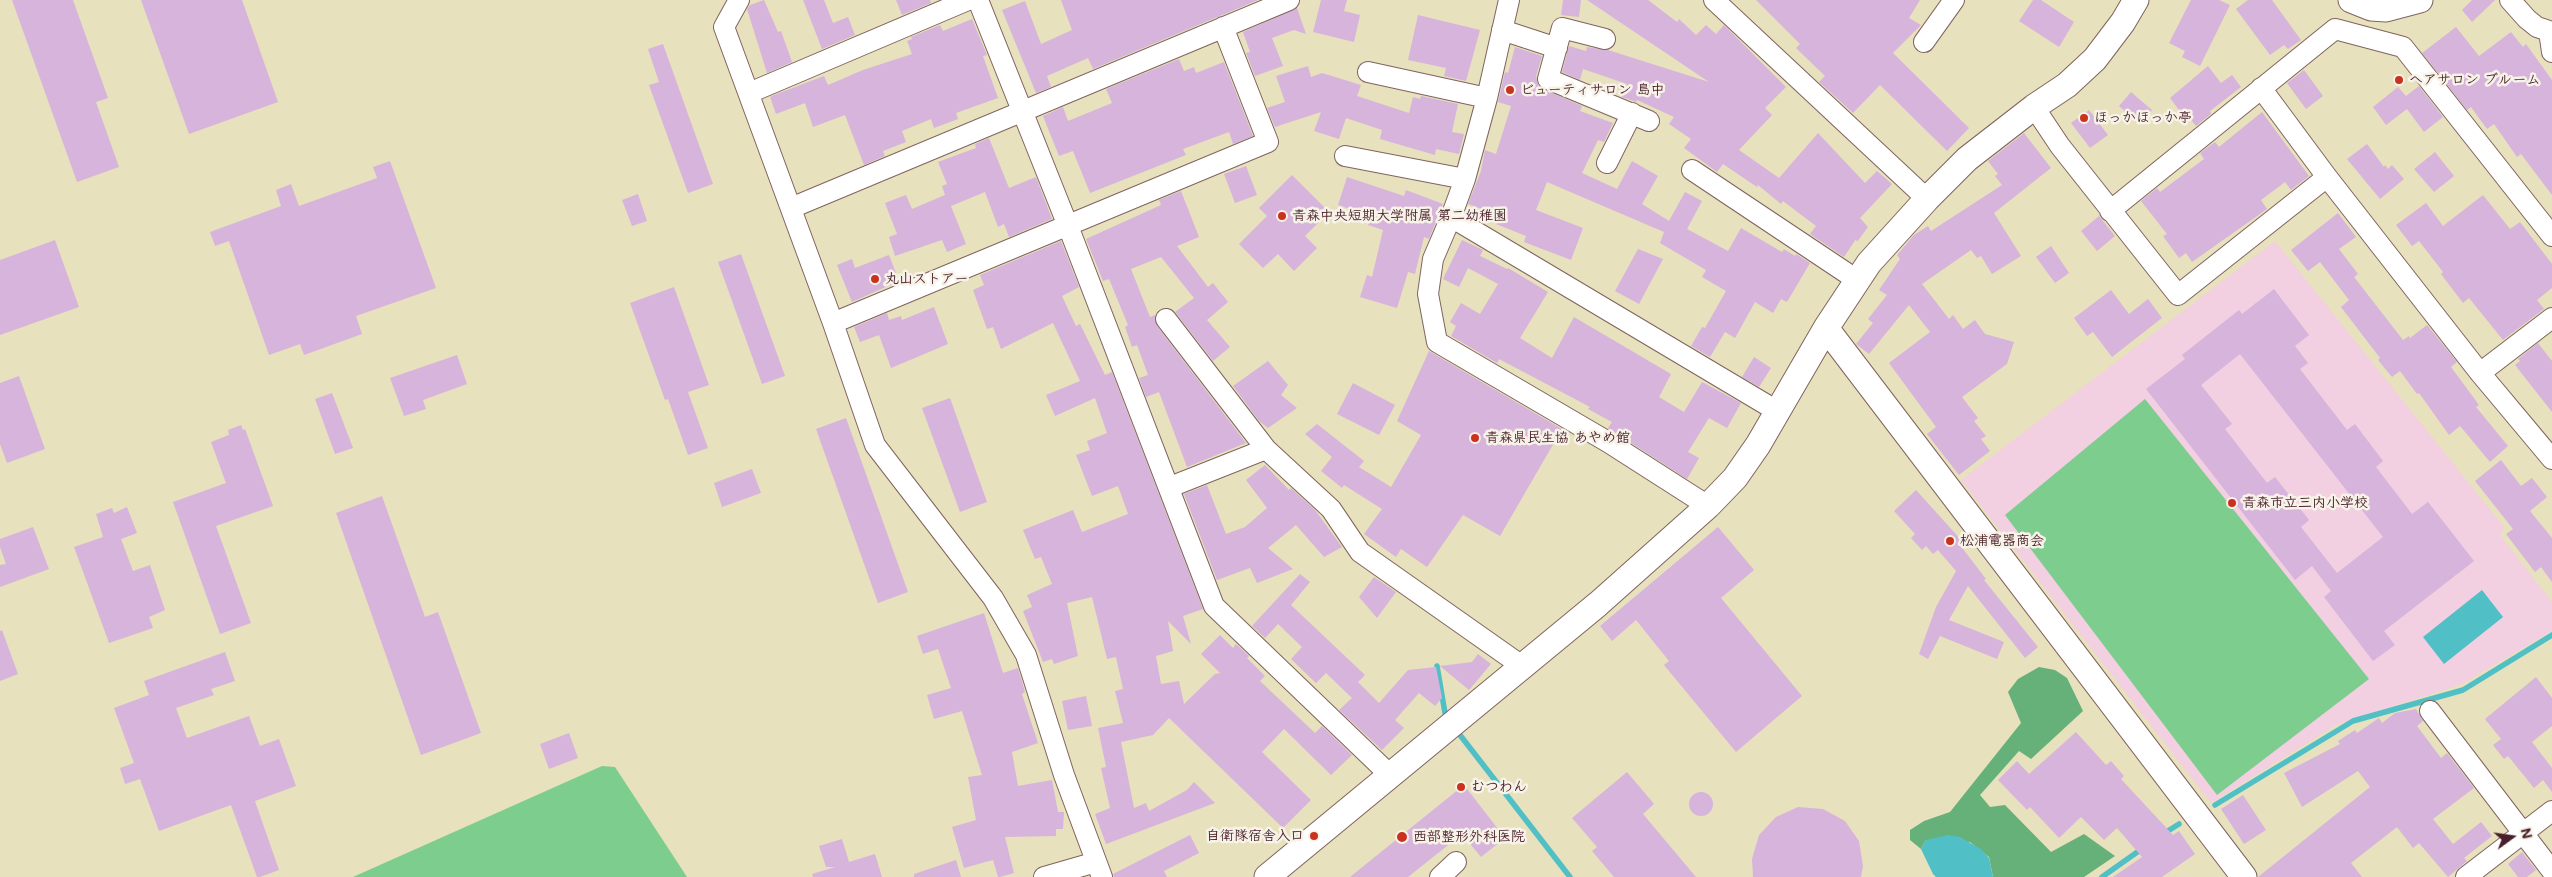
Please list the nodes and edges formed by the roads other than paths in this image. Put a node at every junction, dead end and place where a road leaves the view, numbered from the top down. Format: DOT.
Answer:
graph roads {
  1 [pos="739,0"];
  2 [pos="968,0"];
  3 [pos="978,0"];
  4 [pos="1288,0"];
  5 [pos="1509,0"];
  6 [pos="1714,0"];
  7 [pos="1954,0"];
  8 [pos="2136,0"];
  9 [pos="2351,0"];
  10 [pos="2420,0"];
  11 [pos="2510,0"];
  12 [pos="1223,28"];
  13 [pos="1502,30"];
  14 [pos="2551,30"];
  15 [pos="1605,39"];
  16 [pos="1924,42"];
  17 [pos="1557,48"];
  18 [pos="2552,52"];
  19 [pos="1368,72"];
  20 [pos="2261,88"];
  21 [pos="749,93"];
  22 [pos="1488,98"];
  23 [pos="2034,107"];
  24 [pos="1023,113"];
  25 [pos="1345,156"];
  26 [pos="1607,163"];
  27 [pos="1692,170"];
  28 [pos="2327,177"];
  29 [pos="1464,179"];
  30 [pos="1927,199"];
  31 [pos="791,208"];
  32 [pos="2110,211"];
  33 [pos="1452,217"];
  34 [pos="1068,226"];
  35 [pos="2552,236"];
  36 [pos="1857,280"];
  37 [pos="2552,318"];
  38 [pos="1166,319"];
  39 [pos="833,323"];
  40 [pos="1826,328"];
  41 [pos="2480,373"];
  42 [pos="1777,411"];
  43 [pos="1266,449"];
  44 [pos="2552,459"];
  45 [pos="1170,487"];
  46 [pos="1708,506"];
  47 [pos="1522,666"];
  48 [pos="2430,711"];
  49 [pos="1390,776"];
  50 [pos="2552,811"];
  51 [pos="2522,834"];
  52 [pos="1456,862"];
  53 [pos="1099,870"];
  54 [pos="2552,871"];
  55 [pos="1044,877"];
  56 [pos="1267,877"];
  57 [pos="1440,877"];
  58 [pos="2244,877"];
  59 [pos="2466,877"];
  1 -- 21 [label="street"];
  2 -- 21 [label="street"];
  3 -- 24 [label="street"];
  4 -- 12 [label="street"];
  5 -- 13 [label="street"];
  6 -- 30 [label="street"];
  7 -- 16 [label="street"];
  8 -- 23 [label="street"];
  9 -- 10 [label="street"];
  11 -- 14 [label="street"];
  12 -- 24 [label="street"];
  12 -- 34 [label="street"];
  13 -- 17 [label="street"];
  13 -- 22 [label="street"];
  14 -- 18 [label="street"];
  15 -- 17 [label="street"];
  17 -- 26 [label="street"];
  19 -- 22 [label="street"];
  20 -- 28 [label="street"];
  20 -- 32 [label="street"];
  20 -- 35 [label="street"];
  21 -- 31 [label="street"];
  22 -- 29 [label="street"];
  23 -- 30 [label="street"];
  23 -- 32 [label="street"];
  24 -- 31 [label="street"];
  24 -- 34 [label="street"];
  25 -- 29 [label="street"];
  27 -- 36 [label="street"];
  28 -- 32 [label="street"];
  28 -- 41 [label="street"];
  29 -- 33 [label="street"];
  30 -- 36 [label="street"];
  31 -- 39 [label="street"];
  33 -- 42 [label="street"];
  33 -- 46 [label="street"];
  34 -- 39 [label="street"];
  34 -- 45 [label="street"];
  36 -- 40 [label="street"];
  37 -- 41 [label="street"];
  38 -- 43 [label="street"];
  39 -- 53 [label="street"];
  40 -- 42 [label="street"];
  40 -- 58 [label="street"];
  41 -- 44 [label="street"];
  42 -- 46 [label="street"];
  43 -- 45 [label="street"];
  43 -- 47 [label="street"];
  45 -- 49 [label="street"];
  46 -- 47 [label="street"];
  47 -- 49 [label="street"];
  48 -- 51 [label="street"];
  49 -- 56 [label="street"];
  50 -- 51 [label="street"];
  51 -- 54 [label="street"];
  51 -- 59 [label="street"];
  52 -- 57 [label="street"];
  53 -- 55 [label="street"];
}
